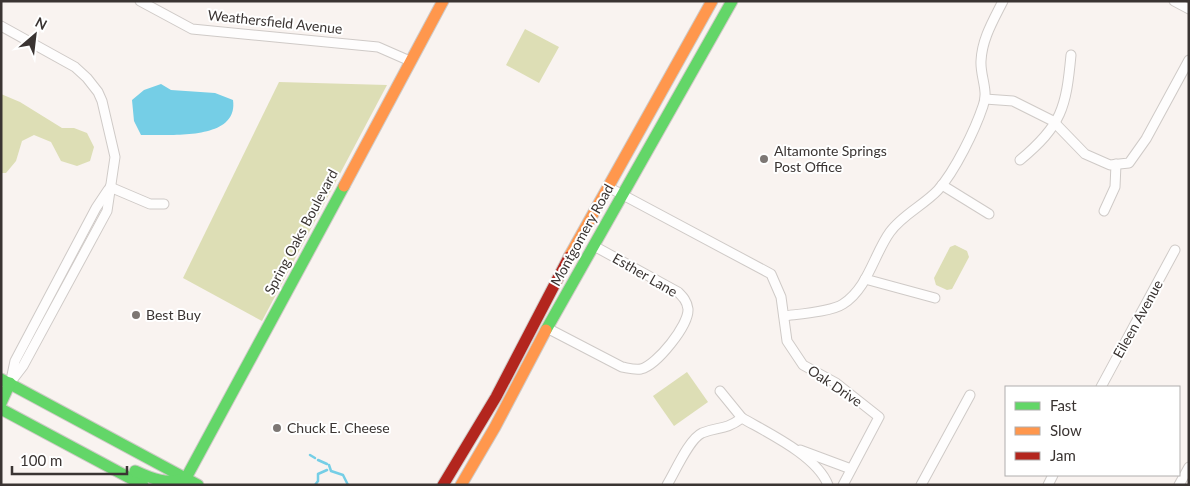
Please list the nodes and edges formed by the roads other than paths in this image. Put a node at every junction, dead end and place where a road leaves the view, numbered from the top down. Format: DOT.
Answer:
graph roads {
  1 [pos="140,1"];
  2 [pos="443,1"];
  3 [pos="712,1"];
  4 [pos="732,1"];
  5 [pos="1003,1"];
  6 [pos="1174,1"];
  7 [pos="1189,9"];
  8 [pos="1,26"];
  9 [pos="686,48"];
  10 [pos="1071,55"];
  11 [pos="1189,60"];
  12 [pos="410,61"];
  13 [pos="695,66"];
  14 [pos="985,99"];
  15 [pos="1056,124"];
  16 [pos="1020,160"];
  17 [pos="1116,164"];
  18 [pos="942,185"];
  19 [pos="110,187"];
  20 [pos="608,187"];
  21 [pos="621,196"];
  22 [pos="164,204"];
  23 [pos="1104,211"];
  24 [pos="989,214"];
  25 [pos="594,246"];
  26 [pos="1175,250"];
  27 [pos="559,276"];
  28 [pos="865,279"];
  29 [pos="935,298"];
  30 [pos="784,316"];
  31 [pos="547,328"];
  32 [pos="6,381"];
  33 [pos="1101,386"];
  34 [pos="720,391"];
  35 [pos="970,395"];
  36 [pos="1,403"];
  37 [pos="1,409"];
  38 [pos="742,418"];
  39 [pos="797,450"];
  40 [pos="1189,467"];
  41 [pos="851,469"];
  42 [pos="119,472"];
  43 [pos="186,478"];
  44 [pos="143,485"];
  45 [pos="198,485"];
  46 [pos="444,485"];
  47 [pos="462,485"];
  48 [pos="667,485"];
  49 [pos="828,485"];
  50 [pos="843,485"];
  51 [pos="921,485"];
  52 [pos="1179,485"];
  1 -- 12 [label="street, Weathersfield Avenue"];
  2 -- 12 [label="main road, Spring Oaks Boulevard"];
  3 -- 9 [label="main road, Montgomery Road"];
  4 -- 13 [label="main road, Montgomery Road"];
  5 -- 14 [label="street"];
  6 -- 7 [label="street"];
  8 -- 19 [label="street"];
  9 -- 13 [label="main road"];
  9 -- 20 [label="main road, Montgomery Road"];
  10 -- 15 [label="street"];
  11 -- 17 [label="street"];
  12 -- 43 [label="main road, Spring Oaks Boulevard"];
  13 -- 21 [label="main road, Montgomery Road"];
  14 -- 15 [label="street"];
  14 -- 18 [label="street"];
  15 -- 16 [label="street"];
  15 -- 17 [label="street"];
  17 -- 23 [label="street"];
  18 -- 24 [label="street"];
  18 -- 28 [label="street"];
  19 -- 22 [label="street"];
  19 -- 32 [label="street"];
  20 -- 21 [label="street, Oak Drive"];
  20 -- 27 [label="main road, Montgomery Road"];
  21 -- 25 [label="main road, Montgomery Road"];
  21 -- 30 [label="street, Oak Drive"];
  25 -- 31 [label="main road, Montgomery Road"];
  25 -- 31 [label="street, Esther Lane"];
  26 -- 33 [label="street, Eileen Avenue"];
  27 -- 31 [label="main road"];
  27 -- 46 [label="main road, Montgomery Road"];
  28 -- 29 [label="street"];
  28 -- 30 [label="street"];
  30 -- 41 [label="street, Oak Drive"];
  31 -- 47 [label="main road, Montgomery Road"];
  32 -- 36 [label="main road"];
  32 -- 43 [label="main road"];
  34 -- 38 [label="street"];
  35 -- 51 [label="street"];
  37 -- 42 [label="main road"];
  38 -- 39 [label="street"];
  38 -- 48 [label="street"];
  39 -- 41 [label="street"];
  39 -- 49 [label="street"];
  40 -- 52 [label="street"];
  41 -- 50 [label="street"];
  42 -- 43 [label="main road"];
  42 -- 44 [label="main road"];
  43 -- 45 [label="main road"];
}
